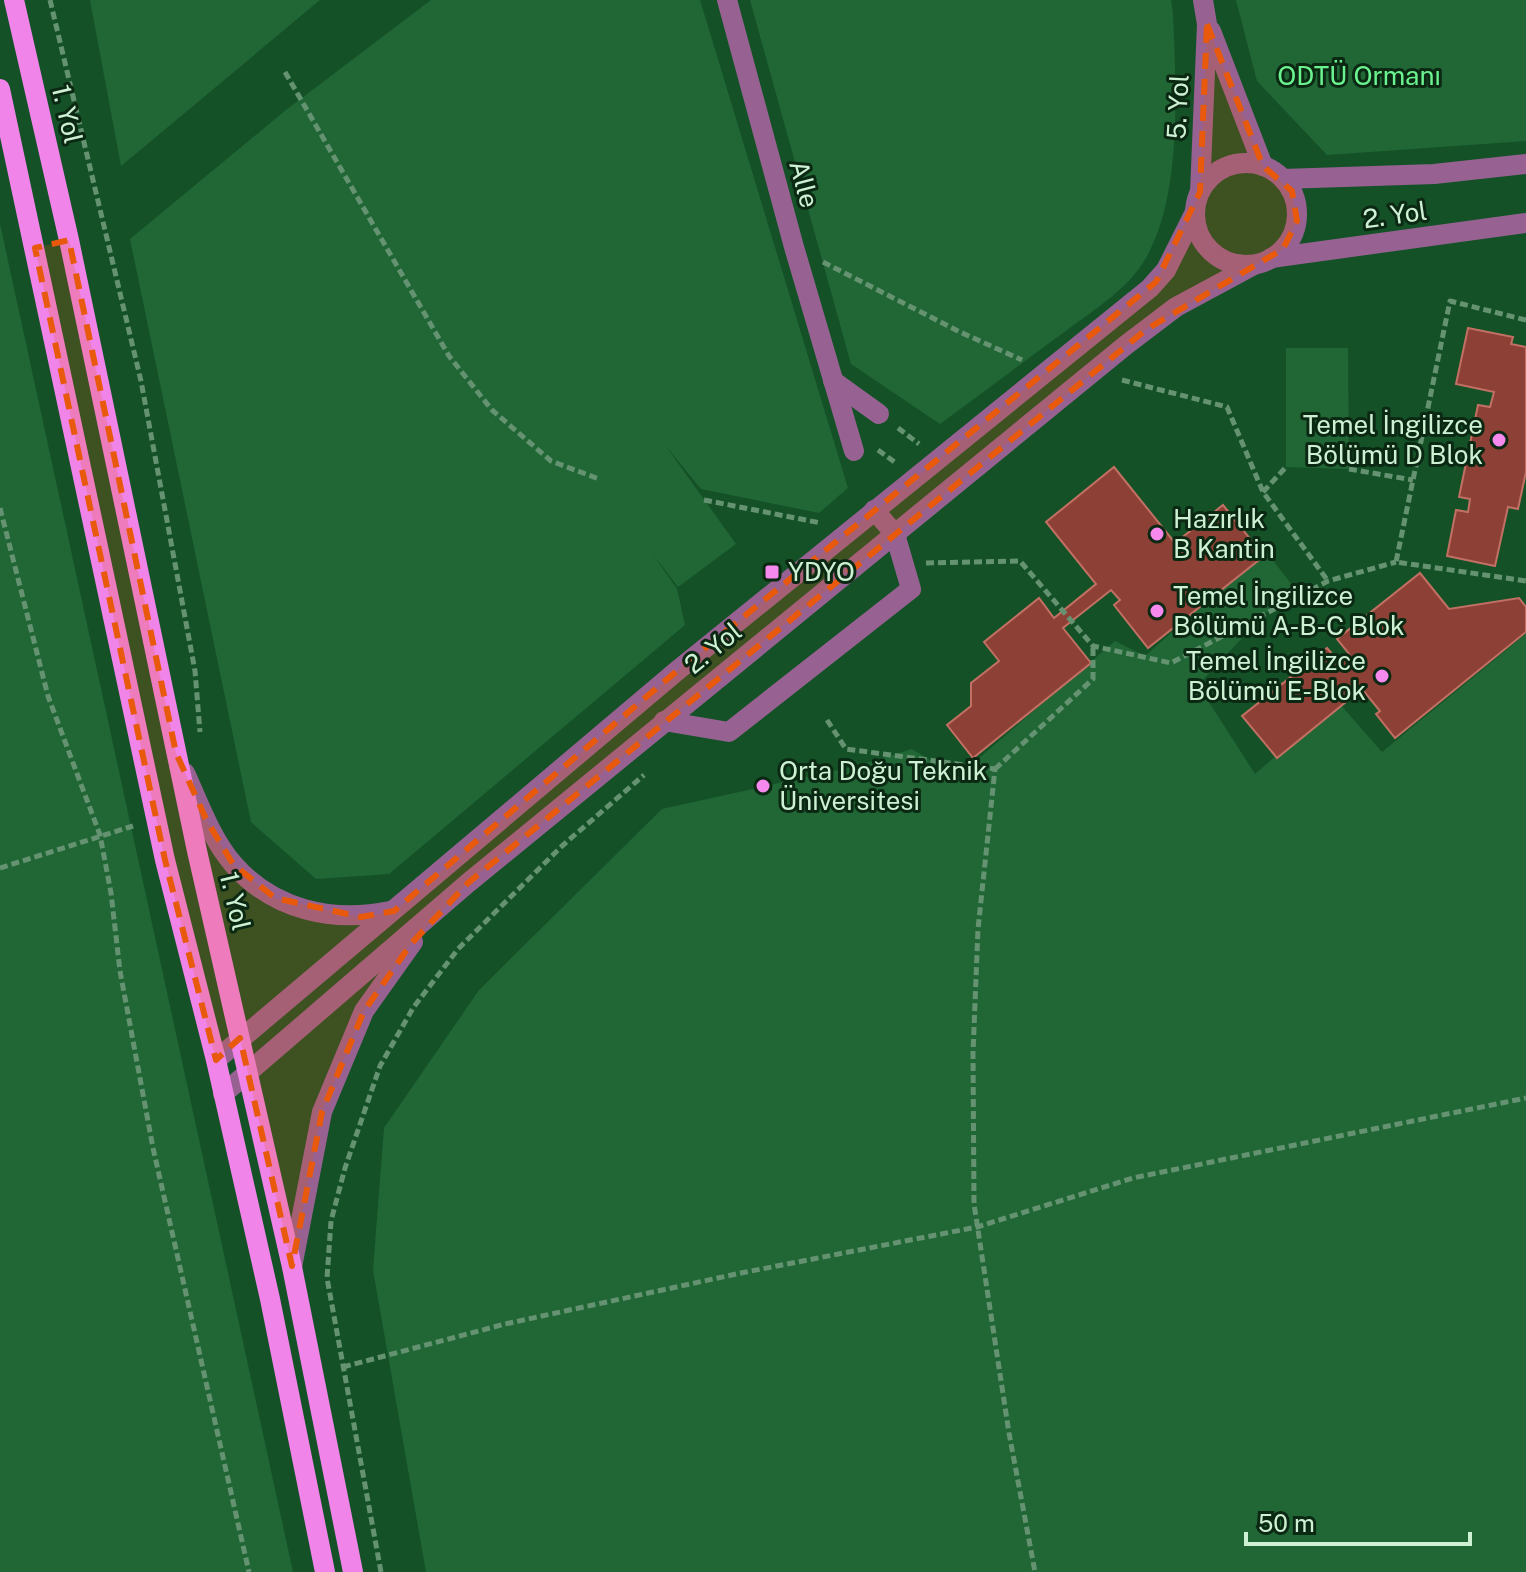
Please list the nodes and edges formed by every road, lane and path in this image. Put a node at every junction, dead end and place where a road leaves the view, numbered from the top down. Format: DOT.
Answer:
graph roads {
  1 [pos="14,0"];
  2 [pos="50,0"];
  3 [pos="727,0"];
  4 [pos="1203,0"];
  5 [pos="1207,24"];
  6 [pos="285,72"];
  7 [pos="0,89"];
  8 [pos="1526,164"];
  9 [pos="1263,166"];
  10 [pos="1283,179"];
  11 [pos="1197,202"];
  12 [pos="1526,223"];
  13 [pos="69,240"];
  14 [pos="794,247"];
  15 [pos="35,248"];
  16 [pos="1262,262"];
  17 [pos="1526,320"];
  18 [pos="1022,360"];
  19 [pos="1094,372"];
  20 [pos="833,381"];
  21 [pos="879,414"];
  22 [pos="859,446"];
  23 [pos="939,459"];
  24 [pos="1286,467"];
  25 [pos="1349,469"];
  26 [pos="916,477"];
  27 [pos="599,479"];
  28 [pos="1413,480"];
  29 [pos="1263,492"];
  30 [pos="704,500"];
  31 [pos="0,508"];
  32 [pos="874,510"];
  33 [pos="850,529"];
  34 [pos="895,534"];
  35 [pos="1396,562"];
  36 [pos="905,563"];
  37 [pos="1328,581"];
  38 [pos="1526,581"];
  39 [pos="733,625"];
  40 [pos="1093,646"];
  41 [pos="751,650"];
  42 [pos="827,720"];
  43 [pos="664,721"];
  44 [pos="201,746"];
  45 [pos="176,753"];
  46 [pos="654,766"];
  47 [pos="995,769"];
  48 [pos="157,819"];
  49 [pos="100,835"];
  50 [pos="0,868"];
  51 [pos="468,883"];
  52 [pos="394,911"];
  53 [pos="240,1038"];
  54 [pos="216,1060"];
  55 [pos="248,1073"];
  56 [pos="223,1094"];
  57 [pos="1526,1098"];
  58 [pos="977,1227"];
  59 [pos="292,1267"];
  60 [pos="343,1367"];
  61 [pos="249,1572"];
  62 [pos="325,1572"];
  63 [pos="353,1572"];
  64 [pos="381,1572"];
  65 [pos="1035,1572"];
  1 -- 13 [label="main road, 1. Yol"];
  2 -- 44 [label="path"];
  3 -- 14 [label="street, Alle"];
  4 -- 5 [label="street, 5. Yol"];
  5 -- 9 [label="street, 5. Yol"];
  5 -- 11 [label="street, 5. Yol"];
  6 -- 27 [label="path"];
  7 -- 15 [label="main road"];
  8 -- 10 [label="street, 2. Yol"];
  9 -- 10 [label="street"];
  9 -- 11 [label="street, 2. Yol"];
  10 -- 16 [label="street, 2. Yol"];
  11 -- 16 [label="street, 2. Yol"];
  11 -- 23 [label="street, 2. Yol"];
  12 -- 16 [label="street, 2. Yol"];
  13 -- 15 [label="main road"];
  13 -- 45 [label="main road, 1. Yol"];
  14 -- 18 [label="path"];
  14 -- 20 [label="street, Alle"];
  15 -- 48 [label="main road"];
  16 -- 19 [label="street, 2. Yol"];
  17 -- 28 [label="path"];
  19 -- 29 [label="path"];
  19 -- 34 [label="street, 2. Yol"];
  20 -- 21 [label="street"];
  20 -- 22 [label="street, Alle"];
  21 -- 23 [label="path"];
  22 -- 26 [label="path"];
  23 -- 26 [label="street, 2. Yol"];
  24 -- 29 [label="path"];
  25 -- 28 [label="path"];
  26 -- 32 [label="street, 2. Yol"];
  28 -- 35 [label="path"];
  29 -- 37 [label="path"];
  30 -- 33 [label="path"];
  31 -- 49 [label="path"];
  32 -- 33 [label="street, 2. Yol"];
  32 -- 34 [label="street"];
  33 -- 39 [label="street, 2. Yol"];
  34 -- 36 [label="street"];
  34 -- 41 [label="street, 2. Yol"];
  35 -- 37 [label="path"];
  35 -- 38 [label="path"];
  36 -- 40 [label="path"];
  36 -- 43 [label="street"];
  37 -- 40 [label="path"];
  39 -- 41 [label="street"];
  39 -- 52 [label="street, 2. Yol"];
  40 -- 47 [label="path"];
  41 -- 43 [label="street, 2. Yol"];
  42 -- 47 [label="path"];
  43 -- 51 [label="street, 2. Yol"];
  45 -- 52 [label="street"];
  45 -- 53 [label="main road, 1. Yol"];
  46 -- 60 [label="path"];
  47 -- 58 [label="path"];
  48 -- 49 [label="path"];
  48 -- 54 [label="main road"];
  49 -- 50 [label="path"];
  49 -- 61 [label="path"];
  51 -- 55 [label="street, 2. Yol"];
  51 -- 59 [label="street"];
  52 -- 53 [label="street, 2. Yol"];
  53 -- 54 [label="street, 2. Yol"];
  53 -- 55 [label="main road, 1. Yol"];
  54 -- 56 [label="main road"];
  55 -- 56 [label="street, 2. Yol"];
  55 -- 59 [label="main road, 1. Yol"];
  56 -- 62 [label="main road"];
  57 -- 58 [label="path"];
  58 -- 60 [label="path"];
  58 -- 65 [label="path"];
  59 -- 63 [label="main road, 1. Yol"];
  60 -- 64 [label="path"];
}
